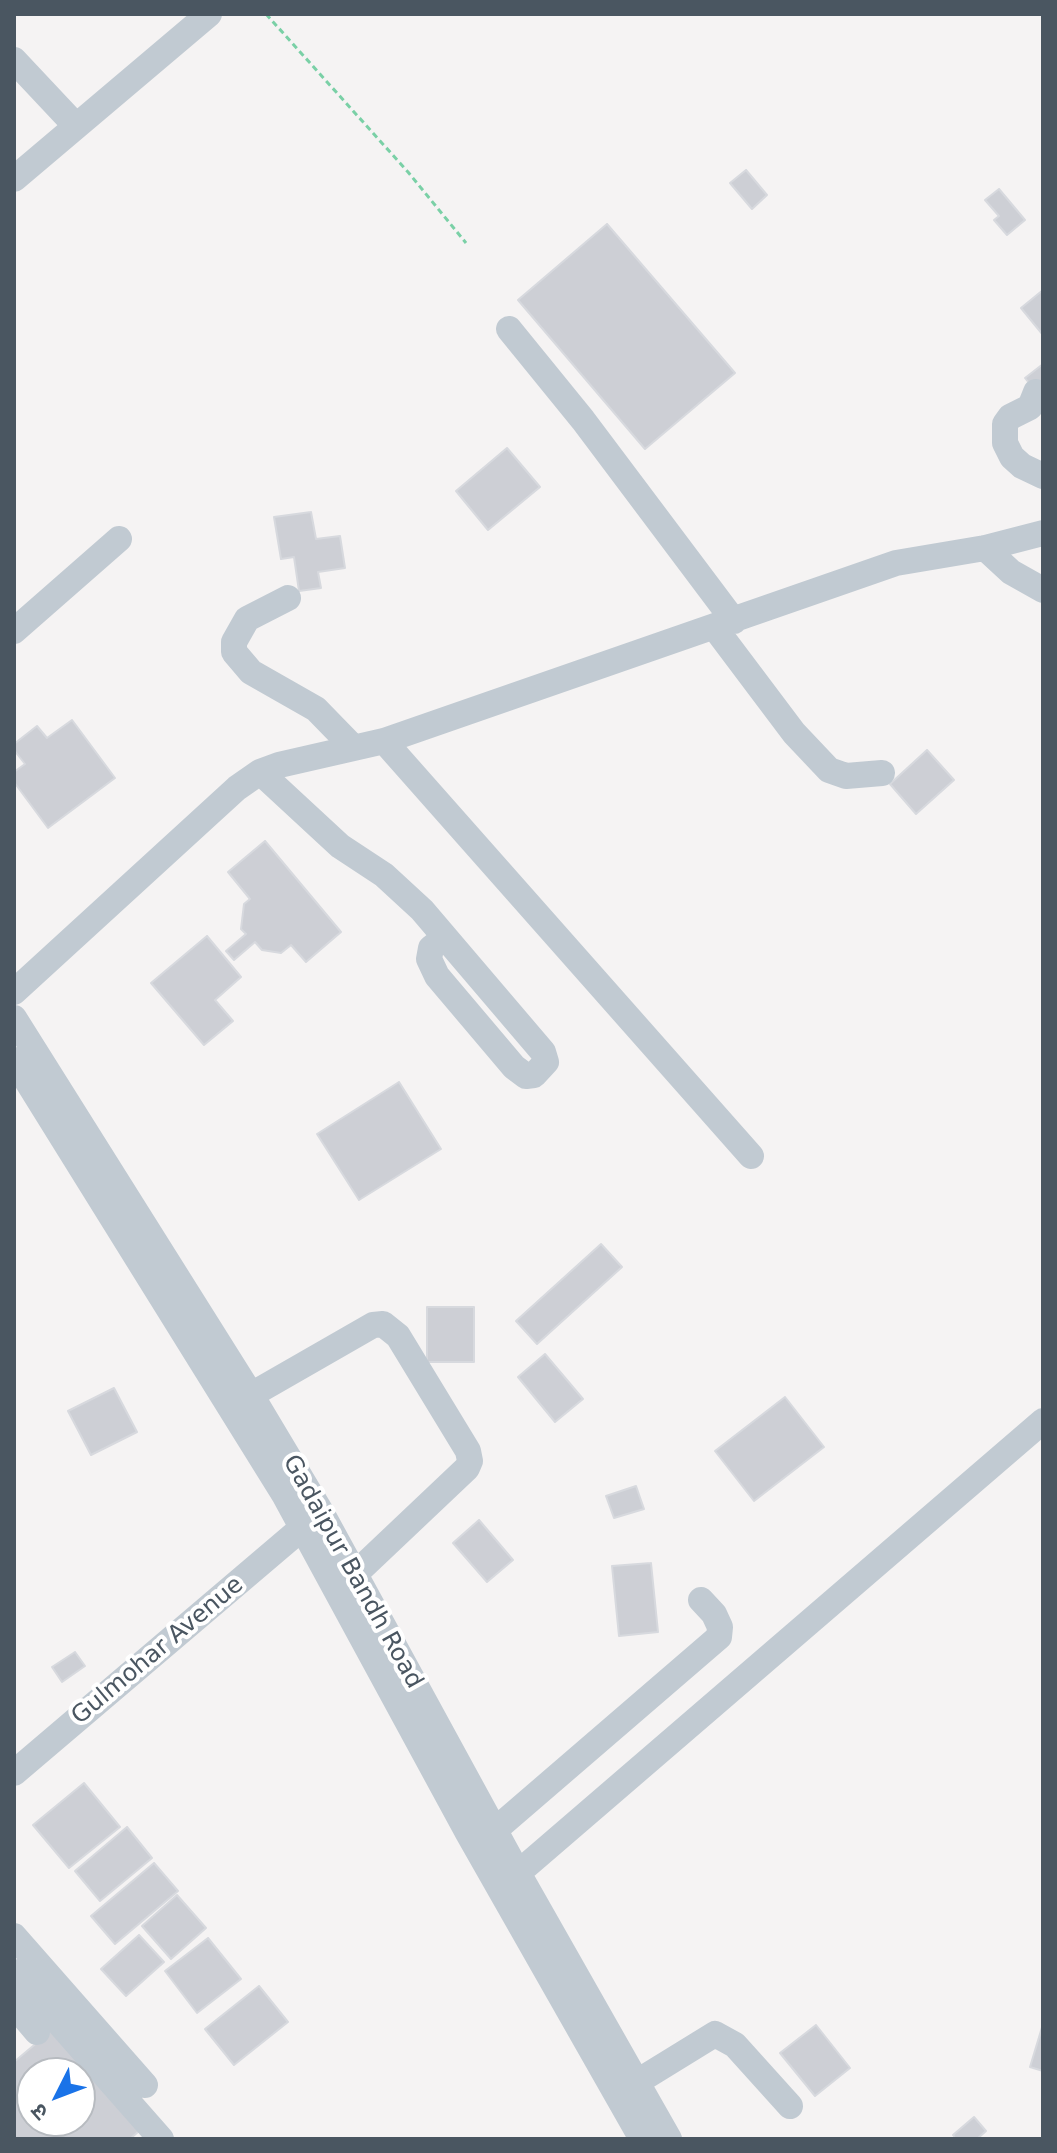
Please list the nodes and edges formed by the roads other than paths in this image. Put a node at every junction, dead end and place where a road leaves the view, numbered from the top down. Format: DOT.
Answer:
graph roads {
  1 [pos="209,14"];
  2 [pos="14,60"];
  3 [pos="76,126"];
  4 [pos="14,179"];
  5 [pos="509,329"];
  6 [pos="1036,392"];
  7 [pos="1043,476"];
  8 [pos="1043,533"];
  9 [pos="119,539"];
  10 [pos="985,548"];
  11 [pos="1043,590"];
  12 [pos="288,598"];
  13 [pos="724,624"];
  14 [pos="14,631"];
  15 [pos="384,741"];
  16 [pos="353,747"];
  17 [pos="260,772"];
  18 [pos="882,773"];
  19 [pos="444,938"];
  20 [pos="14,992"];
  21 [pos="14,1018"];
  22 [pos="14,1060"];
  23 [pos="751,1156"];
  24 [pos="251,1395"];
  25 [pos="1043,1421"];
  26 [pos="302,1528"];
  27 [pos="353,1576"];
  28 [pos="701,1600"];
  29 [pos="14,1773"];
  30 [pos="495,1830"];
  31 [pos="518,1873"];
  32 [pos="14,1936"];
  33 [pos="14,1972"];
  34 [pos="14,2005"];
  35 [pos="37,2032"];
  36 [pos="637,2082"];
  37 [pos="145,2085"];
  38 [pos="790,2106"];
  39 [pos="161,2139"];
  40 [pos="642,2139"];
  41 [pos="669,2139"];
  1 -- 3 [label="street"];
  2 -- 3 [label="street"];
  3 -- 4 [label="street"];
  5 -- 13 [label="street"];
  6 -- 7 [label="street"];
  8 -- 10 [label="street"];
  9 -- 14 [label="street"];
  10 -- 11 [label="street"];
  10 -- 13 [label="street"];
  12 -- 16 [label="street"];
  13 -- 15 [label="street"];
  13 -- 18 [label="street"];
  15 -- 16 [label="street"];
  15 -- 23 [label="street"];
  16 -- 17 [label="street"];
  17 -- 19 [label="street"];
  17 -- 20 [label="street"];
  19 -- 19 [label="street"];
  21 -- 24 [label="street, Gadaipur Bandh Road"];
  22 -- 26 [label="street"];
  24 -- 27 [label="street, Gadaipur Bandh Road"];
  24 -- 27 [label="street"];
  25 -- 31 [label="street"];
  26 -- 29 [label="street, Gulmohar Avenue"];
  26 -- 40 [label="street"];
  27 -- 30 [label="street, Gadaipur Bandh Road"];
  28 -- 30 [label="street"];
  30 -- 31 [label="street, Gadaipur Bandh Road"];
  31 -- 36 [label="street, Gadaipur Bandh Road"];
  32 -- 37 [label="street"];
  33 -- 39 [label="street"];
  34 -- 35 [label="street"];
  36 -- 38 [label="street"];
  36 -- 41 [label="street, Gadaipur Bandh Road"];
}
